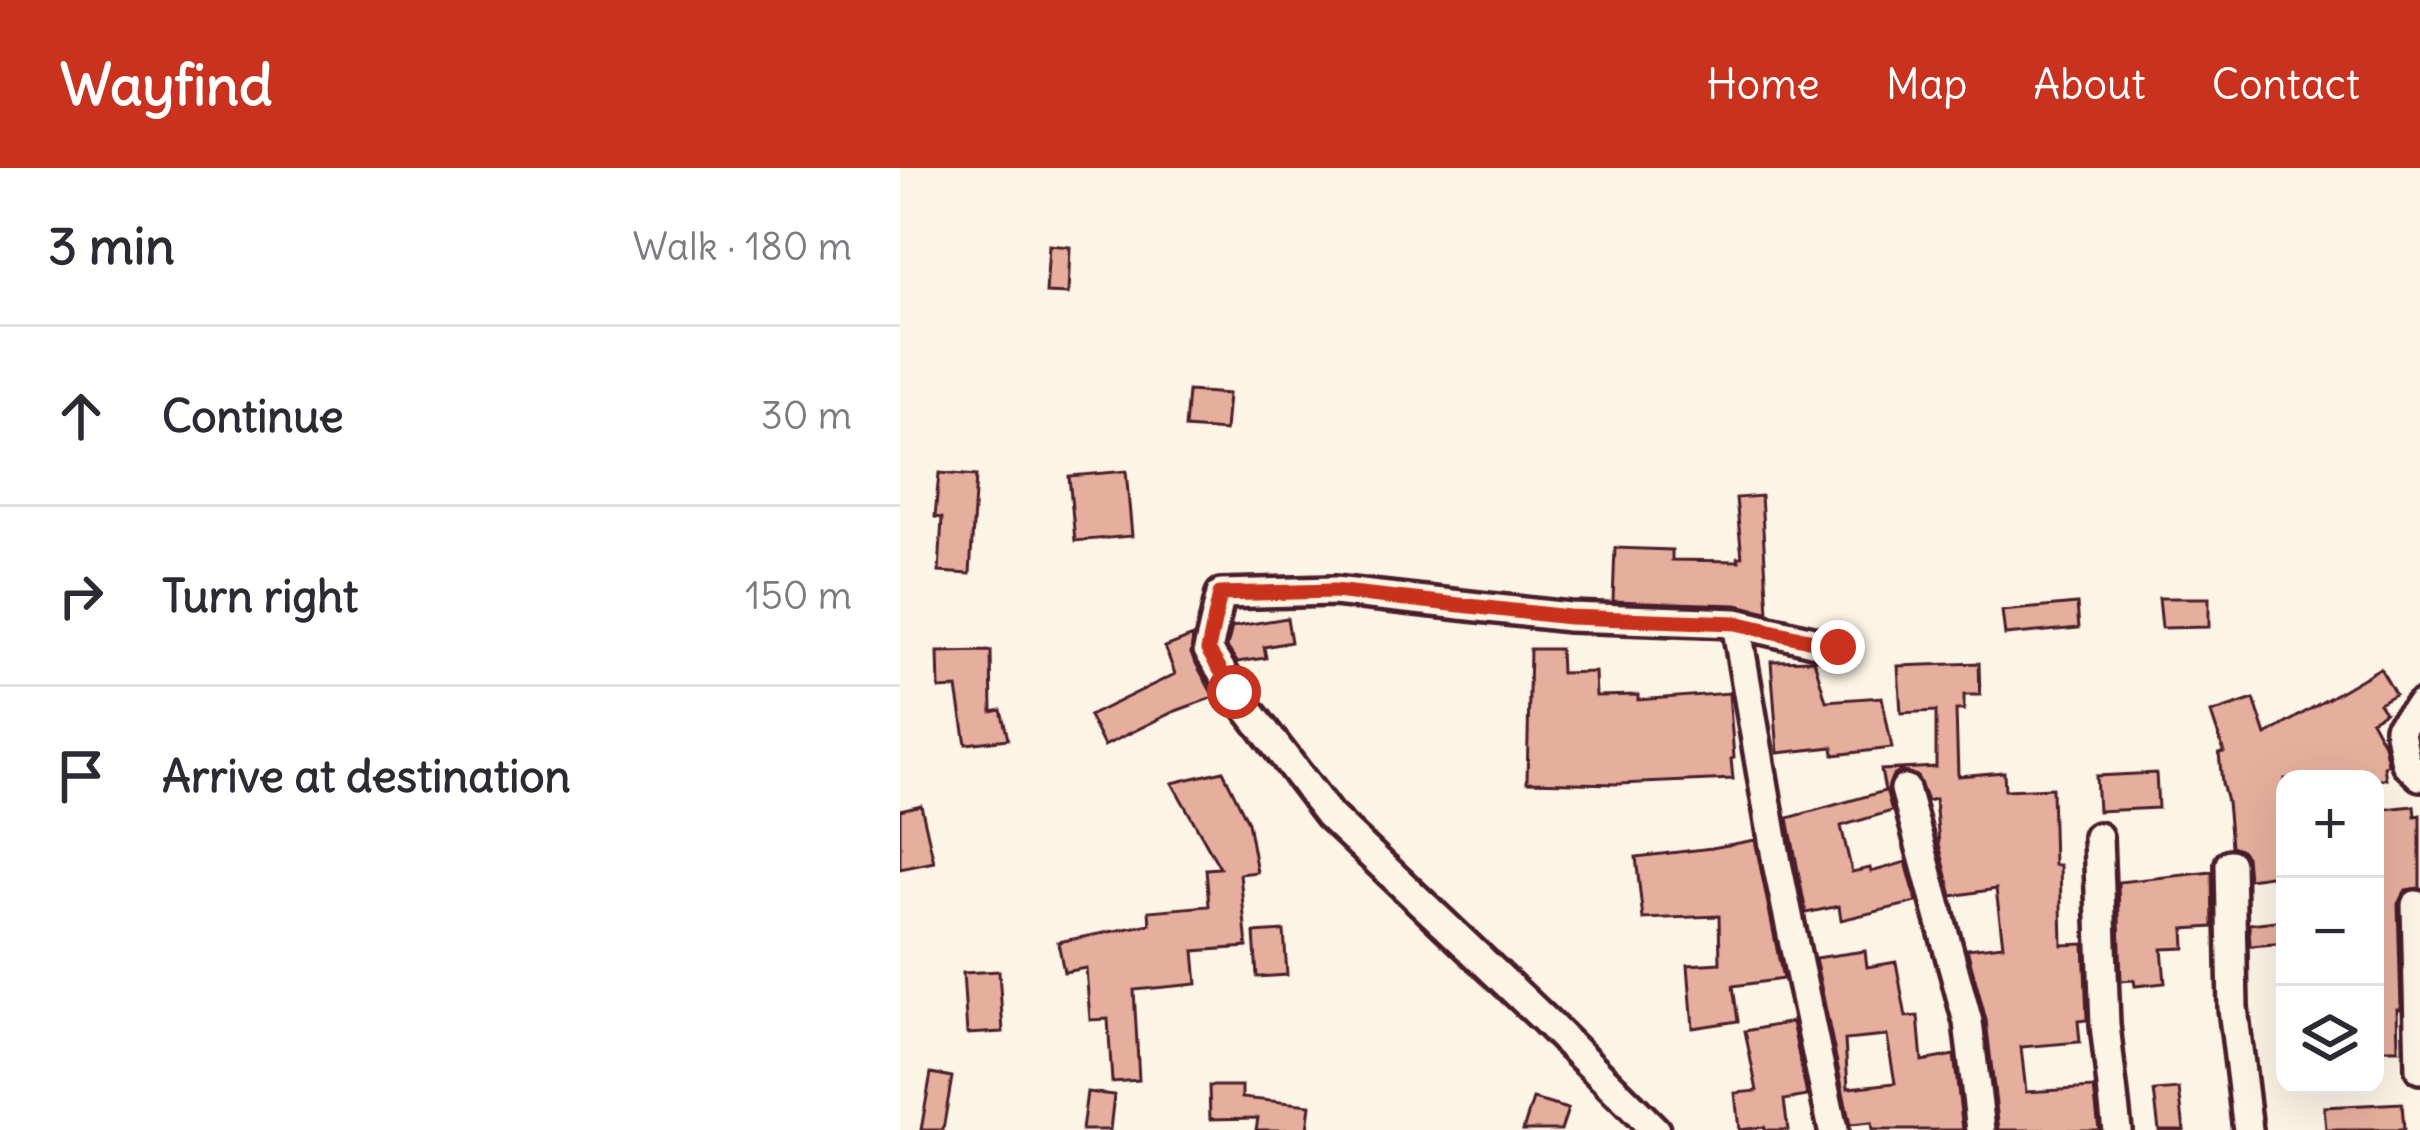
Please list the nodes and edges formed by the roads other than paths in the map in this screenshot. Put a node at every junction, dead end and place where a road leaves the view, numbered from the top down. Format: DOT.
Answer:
graph roads {
  1 [pos="1736,623"];
  2 [pos="1838,647"];
  3 [pos="2420,705"];
  4 [pos="2420,776"];
  5 [pos="1905,789"];
  6 [pos="2098,837"];
  7 [pos="2230,864"];
  8 [pos="2416,905"];
  9 [pos="2420,1069"];
  10 [pos="1654,1130"];
  11 [pos="1833,1130"];
  12 [pos="1982,1130"];
  13 [pos="2116,1130"];
  14 [pos="2248,1130"];
  1 -- 2 [label="street"];
  1 -- 10 [label="street"];
  1 -- 11 [label="street"];
  3 -- 4 [label="street"];
  5 -- 12 [label="street"];
  6 -- 13 [label="street"];
  7 -- 14 [label="street"];
  8 -- 9 [label="street"];
}
